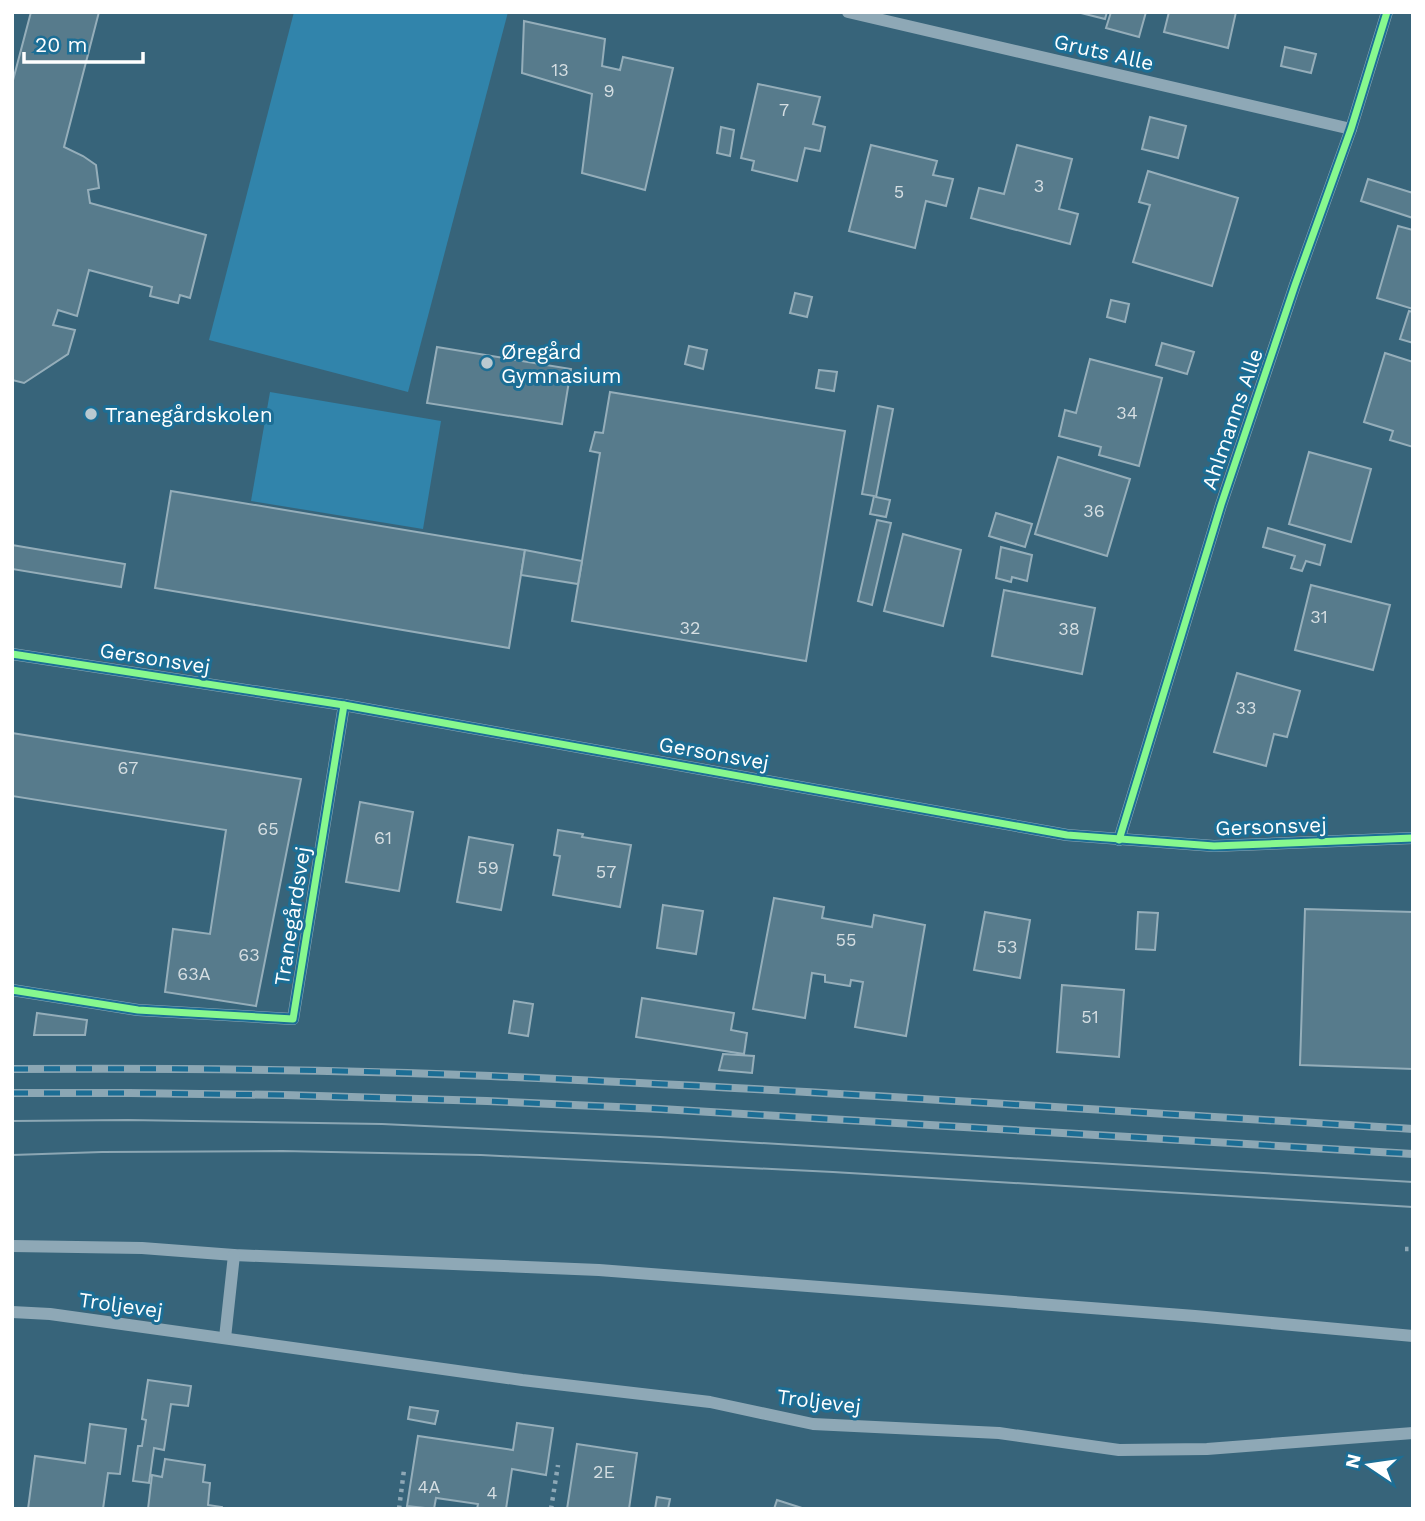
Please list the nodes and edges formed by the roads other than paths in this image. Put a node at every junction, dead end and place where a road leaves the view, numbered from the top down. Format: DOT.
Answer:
graph roads {
  1 [pos="848,12"];
  2 [pos="1387,12"];
  3 [pos="1351,129"];
  4 [pos="12,654"];
  5 [pos="344,705"];
  6 [pos="1413,838"];
  7 [pos="1119,839"];
  8 [pos="12,990"];
  9 [pos="12,1246"];
  10 [pos="234,1255"];
  11 [pos="12,1312"];
  12 [pos="1413,1336"];
  13 [pos="225,1338"];
  14 [pos="1413,1433"];
  1 -- 3 [label="street, Gruts Alle"];
  2 -- 3 [label="street, Ahlmanns Alle"];
  3 -- 7 [label="street, Ahlmanns Alle"];
  4 -- 5 [label="street, Gersonsvej"];
  5 -- 7 [label="street, Gersonsvej"];
  5 -- 8 [label="street, Tranegårdsvej"];
  6 -- 7 [label="street, Gersonsvej"];
  9 -- 10 [label="street"];
  10 -- 12 [label="street"];
  10 -- 13 [label="street"];
  11 -- 13 [label="street, Troljevej"];
  13 -- 14 [label="street, Troljevej"];
}
